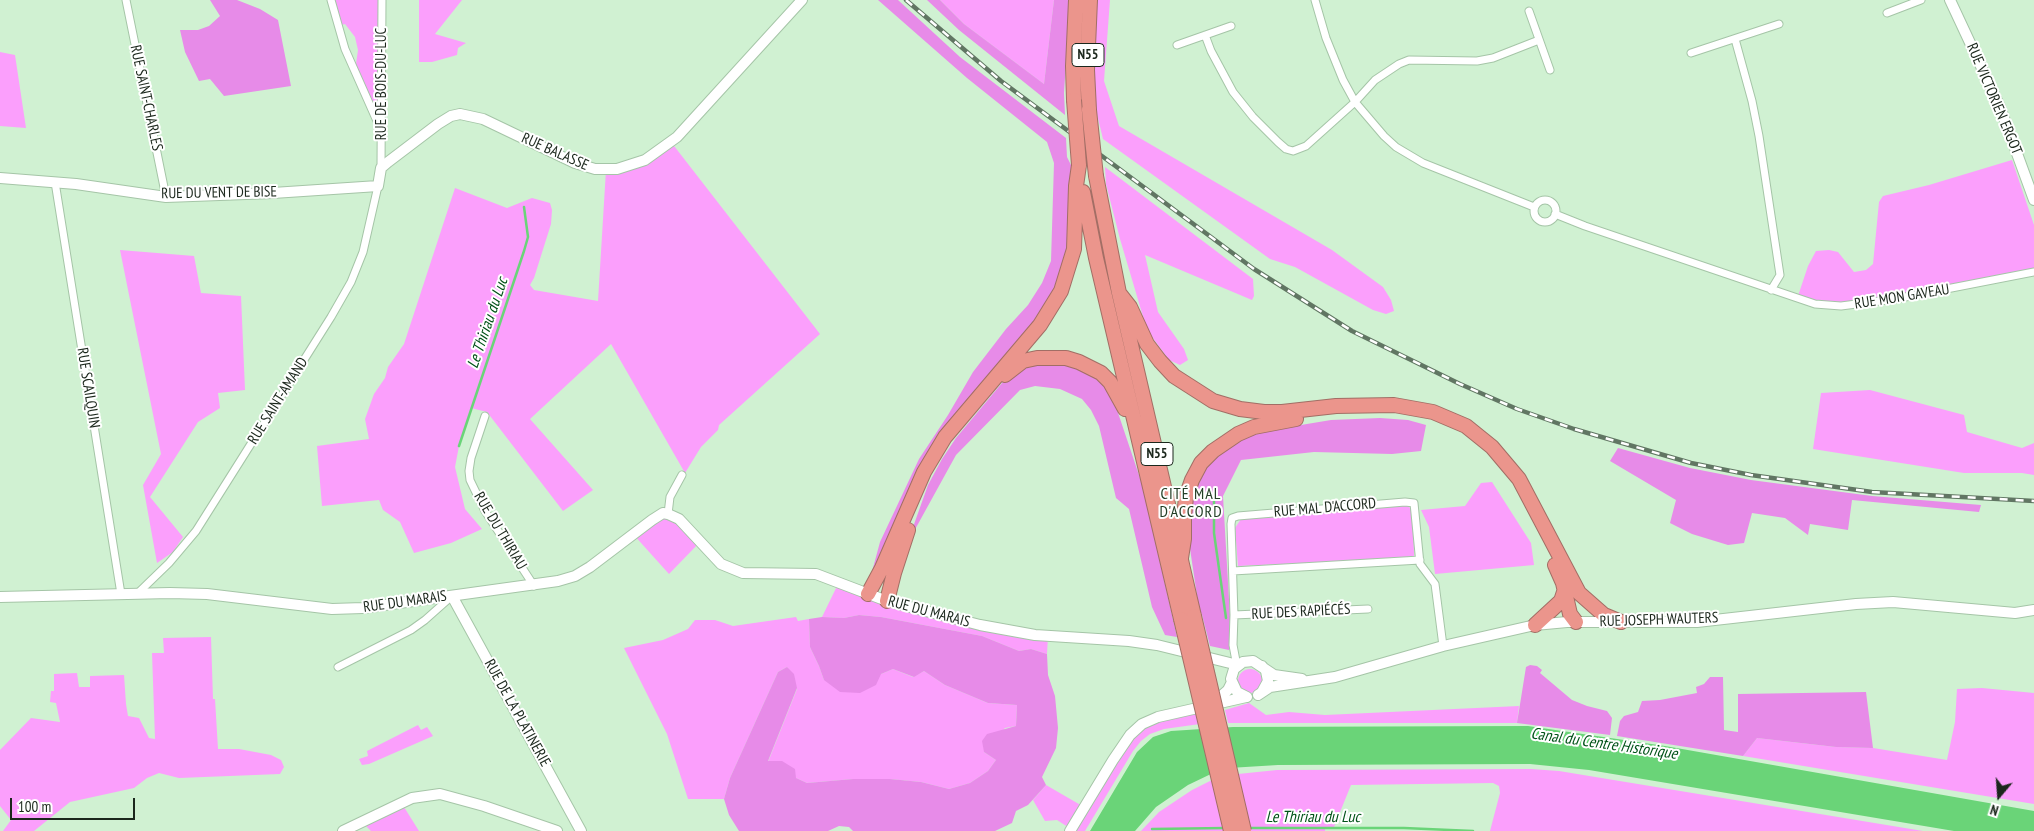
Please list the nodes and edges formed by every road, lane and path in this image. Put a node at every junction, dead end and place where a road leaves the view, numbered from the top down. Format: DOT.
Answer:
graph roads {
  1 [pos="126,0"];
  2 [pos="331,0"];
  3 [pos="382,0"];
  4 [pos="802,0"];
  5 [pos="1076,0"];
  6 [pos="1090,0"];
  7 [pos="1315,0"];
  8 [pos="1921,0"];
  9 [pos="1950,0"];
  10 [pos="1529,11"];
  11 [pos="1887,13"];
  12 [pos="1779,24"];
  13 [pos="1231,26"];
  14 [pos="1205,35"];
  15 [pos="1735,39"];
  16 [pos="1539,40"];
  17 [pos="1177,45"];
  18 [pos="1691,53"];
  19 [pos="1550,70"];
  20 [pos="1355,102"];
  21 [pos="383,137"];
  22 [pos="1079,164"];
  23 [pos="381,168"];
  24 [pos="0,178"];
  25 [pos="55,182"];
  26 [pos="378,186"];
  27 [pos="166,197"];
  28 [pos="2034,200"];
  29 [pos="1534,207"];
  30 [pos="1556,214"];
  31 [pos="2034,272"];
  32 [pos="1771,290"];
  33 [pos="1119,292"];
  34 [pos="486,416"];
  35 [pos="1133,419"];
  36 [pos="682,475"];
  37 [pos="668,514"];
  38 [pos="1181,558"];
  39 [pos="1420,560"];
  40 [pos="1233,571"];
  41 [pos="534,586"];
  42 [pos="1564,592"];
  43 [pos="121,594"];
  44 [pos="136,594"];
  45 [pos="868,594"];
  46 [pos="1580,594"];
  47 [pos="452,596"];
  48 [pos="0,597"];
  49 [pos="887,601"];
  50 [pos="1368,609"];
  51 [pos="2034,610"];
  52 [pos="1234,616"];
  53 [pos="1188,618"];
  54 [pos="1576,622"];
  55 [pos="1621,622"];
  56 [pos="1535,625"];
  57 [pos="1233,645"];
  58 [pos="1443,646"];
  59 [pos="1213,658"];
  60 [pos="1240,664"];
  61 [pos="1262,666"];
  62 [pos="338,668"];
  63 [pos="1232,679"];
  64 [pos="1319,680"];
  65 [pos="1258,695"];
  66 [pos="1246,697"];
  67 [pos="1211,704"];
  68 [pos="343,831"];
  69 [pos="557,831"];
  70 [pos="581,831"];
  71 [pos="1070,831"];
  72 [pos="1230,831"];
  73 [pos="1244,831"];
  1 -- 27 [label="street, RUE SAINT-CHARLES"];
  2 -- 21 [label="street"];
  3 -- 21 [label="street, RUE DE BOIS-DU-LUC"];
  4 -- 23 [label="street, RUE BALASSE"];
  5 -- 22 [label="highway, N55, bridge"];
  6 -- 33 [label="highway, N55, bridge"];
  7 -- 20 [label="street"];
  8 -- 11 [label="street"];
  9 -- 28 [label="street, RUE VICTORIEN ERGOT"];
  10 -- 16 [label="street"];
  12 -- 15 [label="street"];
  13 -- 14 [label="street"];
  14 -- 17 [label="street"];
  14 -- 20 [label="street"];
  15 -- 18 [label="street"];
  15 -- 32 [label="street"];
  16 -- 19 [label="street"];
  16 -- 20 [label="street"];
  20 -- 29 [label="street"];
  21 -- 23 [label="street, RUE DE BOIS-DU-LUC"];
  22 -- 35 [label="highway, N55"];
  22 -- 45 [label="highway"];
  23 -- 26 [label="street"];
  24 -- 25 [label="street, RUE DU VENT DE BISE"];
  25 -- 27 [label="street, RUE DU VENT DE BISE"];
  25 -- 43 [label="street, RUE SCAILQUIN"];
  26 -- 27 [label="street, RUE DU VENT DE BISE"];
  26 -- 44 [label="street, RUE SAINT-AMAND"];
  29 -- 30 [label="street"];
  29 -- 30 [label="street"];
  30 -- 32 [label="street, RUE MON GAVEAU"];
  31 -- 32 [label="street, RUE MON GAVEAU"];
  33 -- 38 [label="highway, N55"];
  33 -- 46 [label="highway"];
  34 -- 41 [label="street, RUE DU THIRIAU"];
  35 -- 49 [label="highway"];
  35 -- 53 [label="highway, N55"];
  36 -- 37 [label="street"];
  37 -- 41 [label="street, RUE DU MARAIS"];
  37 -- 45 [label="street, RUE DU MARAIS"];
  38 -- 42 [label="highway"];
  38 -- 53 [label="highway, N55"];
  39 -- 40 [label="street"];
  39 -- 40 [label="street, RUE MAL D'ACCORD"];
  39 -- 58 [label="street, RUE MAL D'ACCORD"];
  40 -- 52 [label="street, RUE MAL D'ACCORD"];
  41 -- 47 [label="street, RUE DU MARAIS"];
  42 -- 54 [label="highway"];
  42 -- 56 [label="highway"];
  43 -- 44 [label="street, RUE DU MARAIS"];
  43 -- 48 [label="street, RUE DU MARAIS"];
  44 -- 47 [label="street, RUE DU MARAIS"];
  45 -- 49 [label="street, RUE DU MARAIS"];
  46 -- 54 [label="highway"];
  46 -- 55 [label="highway"];
  47 -- 62 [label="street"];
  47 -- 70 [label="street, RUE DE LA PLATINERIE"];
  49 -- 59 [label="street, RUE DU MARAIS"];
  50 -- 52 [label="street, RUE DES RAPIÉCÉS"];
  51 -- 55 [label="street, RUE JOSEPH WAUTERS"];
  52 -- 57 [label="street, RUE MAL D'ACCORD"];
  53 -- 72 [label="highway, N55, bridge"];
  53 -- 73 [label="highway, N55, bridge"];
  54 -- 55 [label="street, RUE JOSEPH WAUTERS"];
  54 -- 56 [label="street, RUE JOSEPH WAUTERS"];
  56 -- 58 [label="street, RUE JOSEPH WAUTERS"];
  57 -- 59 [label="street"];
  57 -- 60 [label="street"];
  58 -- 64 [label="street, RUE JOSEPH WAUTERS"];
  59 -- 60 [label="street, RUE DU MARAIS"];
  59 -- 63 [label="street, RUE DU MARAIS"];
  60 -- 61 [label="street, RUE DU MARAIS"];
  60 -- 63 [label="street"];
  61 -- 64 [label="street, RUE JOSEPH WAUTERS"];
  61 -- 65 [label="street"];
  63 -- 66 [label="street, RUE DU MARAIS"];
  63 -- 67 [label="street"];
  64 -- 65 [label="street, RUE JOSEPH WAUTERS"];
  65 -- 66 [label="street, RUE JOSEPH WAUTERS"];
  66 -- 67 [label="street, RUE JOSEPH WAUTERS"];
  67 -- 71 [label="street, RUE JOSEPH WAUTERS"];
  68 -- 69 [label="street"];
}
